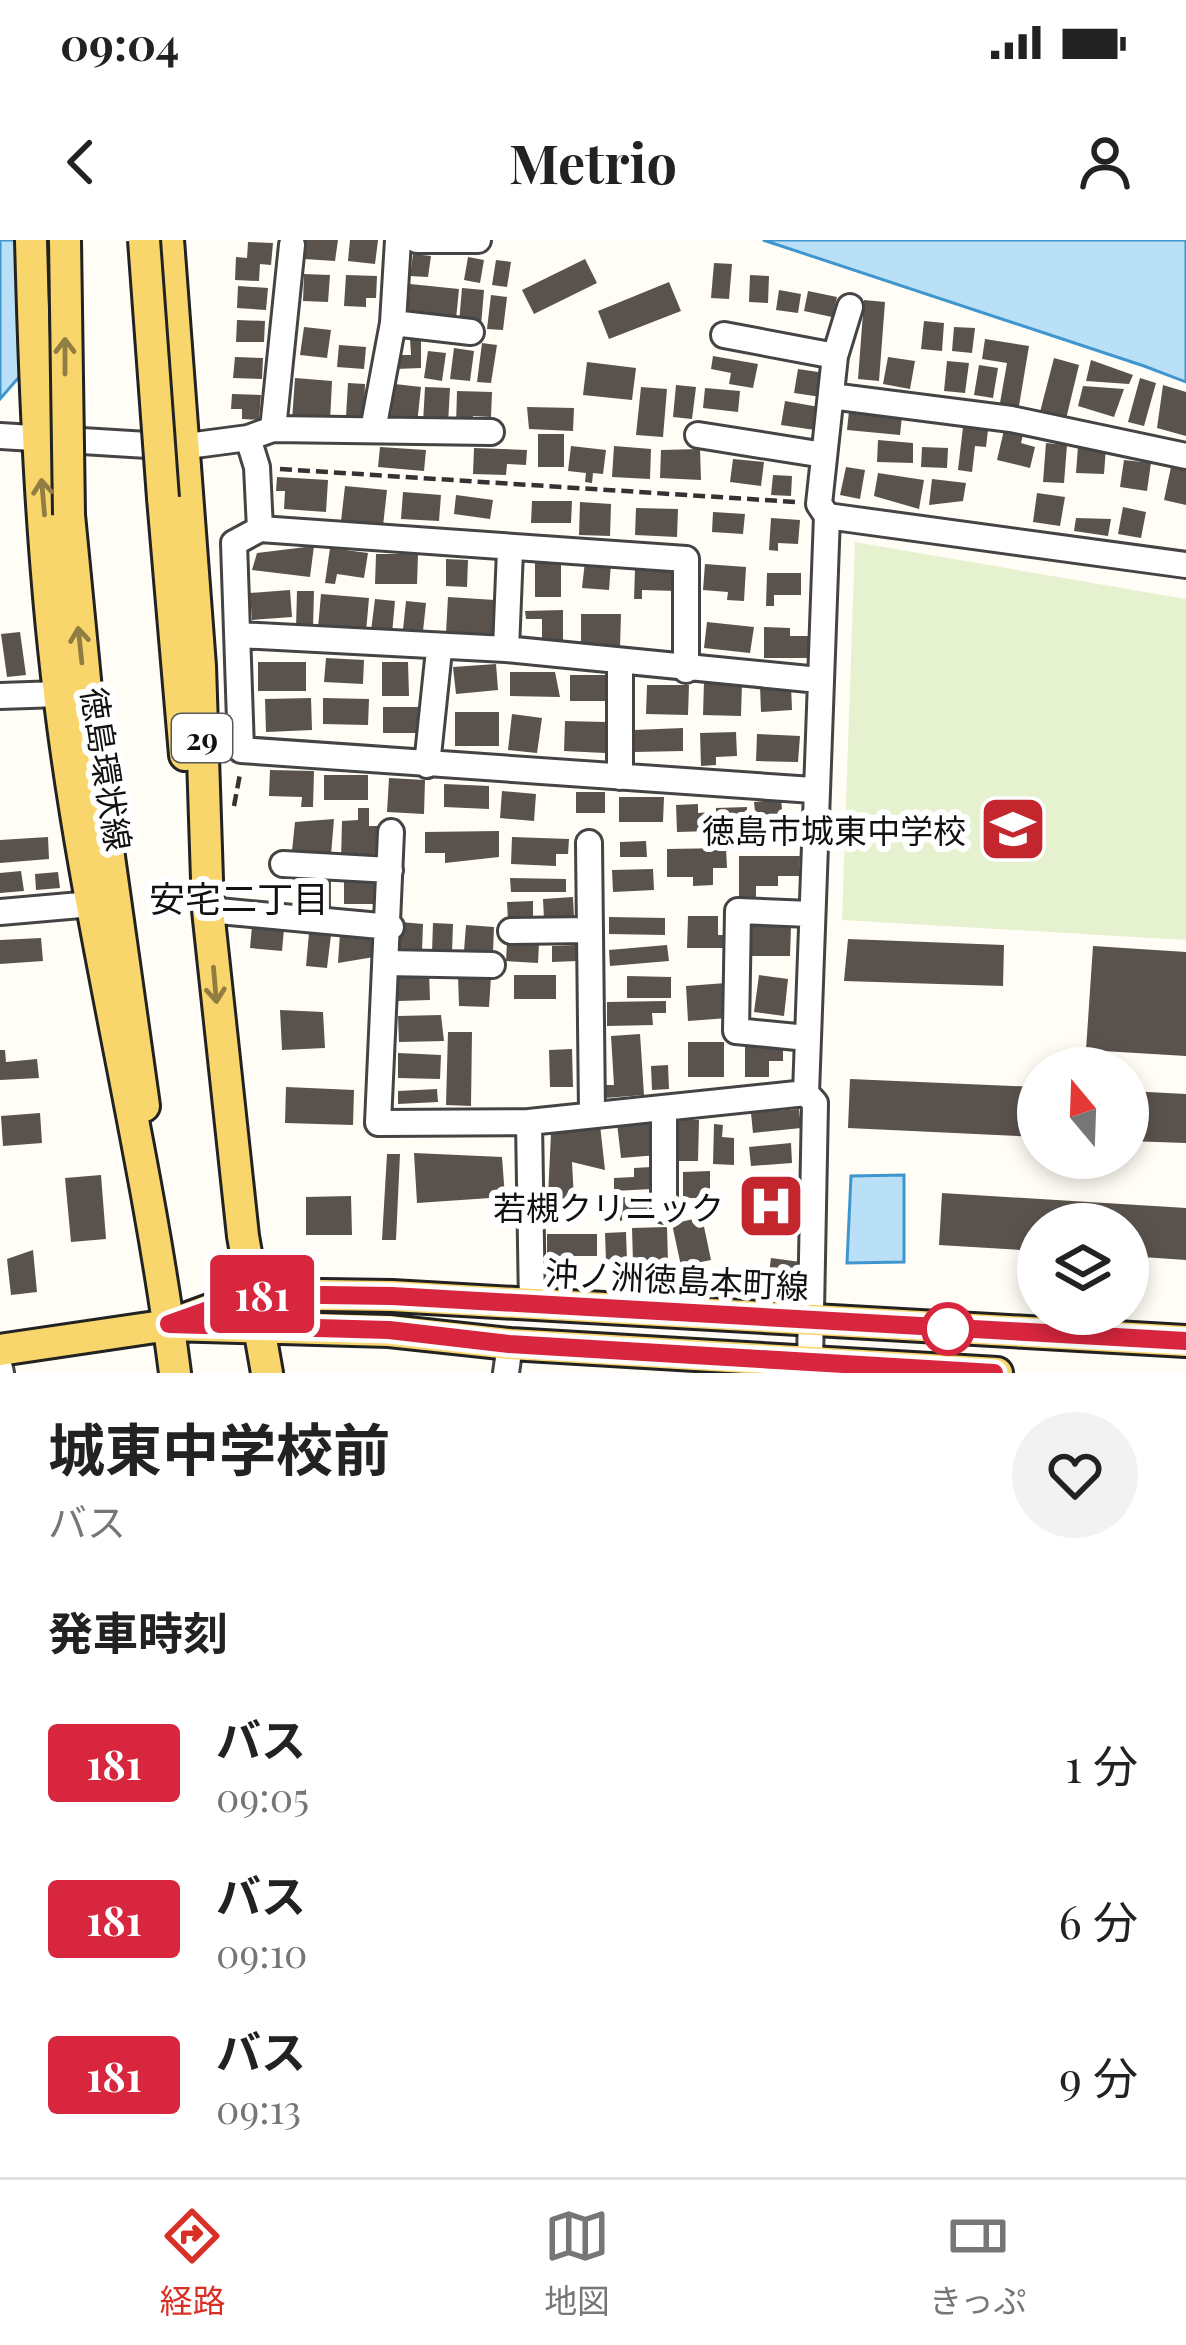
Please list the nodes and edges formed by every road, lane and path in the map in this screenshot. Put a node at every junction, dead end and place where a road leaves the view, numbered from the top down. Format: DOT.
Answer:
graph roads {
  1 [pos="31,240"];
  2 [pos="65,240"];
  3 [pos="144,240"];
  4 [pos="169,240"];
  5 [pos="398,240"];
  6 [pos="417,240"];
  7 [pos="478,240"];
  8 [pos="292,245"];
  9 [pos="850,307"];
  10 [pos="393,323"];
  11 [pos="471,332"];
  12 [pos="724,335"];
  13 [pos="836,356"];
  14 [pos="831,396"];
  15 [pos="273,429"];
  16 [pos="373,430"];
  17 [pos="491,432"];
  18 [pos="698,435"];
  19 [pos="0,436"];
  20 [pos="38,436"];
  21 [pos="248,438"];
  22 [pos="179,447"];
  23 [pos="824,455"];
  24 [pos="1186,456"];
  25 [pos="257,467"];
  26 [pos="823,510"];
  27 [pos="260,529"];
  28 [pos="510,550"];
  29 [pos="1186,565"];
  30 [pos="238,634"];
  31 [pos="506,649"];
  32 [pos="440,650"];
  33 [pos="620,664"];
  34 [pos="686,670"];
  35 [pos="819,680"];
  36 [pos="59,694"];
  37 [pos="0,696"];
  38 [pos="427,765"];
  39 [pos="620,778"];
  40 [pos="813,790"];
  41 [pos="391,832"];
  42 [pos="589,843"];
  43 [pos="283,864"];
  44 [pos="390,870"];
  45 [pos="92,904"];
  46 [pos="208,910"];
  47 [pos="0,912"];
  48 [pos="809,914"];
  49 [pos="391,927"];
  50 [pos="590,930"];
  51 [pos="511,931"];
  52 [pos="386,963"];
  53 [pos="492,965"];
  54 [pos="807,1038"];
  55 [pos="806,1094"];
  56 [pos="664,1108"];
  57 [pos="592,1113"];
  58 [pos="529,1122"];
  59 [pos="664,1210"];
  60 [pos="156,1219"];
  61 [pos="253,1294"];
  62 [pos="532,1305"];
  63 [pos="812,1322"];
  64 [pos="169,1324"];
  65 [pos="260,1328"];
  66 [pos="1186,1341"];
  67 [pos="0,1350"];
  68 [pos="508,1359"];
  69 [pos="810,1363"];
  70 [pos="915,1371"];
  71 [pos="175,1373"];
  72 [pos="267,1373"];
  73 [pos="997,1373"];
  1 -- 20 [label="main road, 徳島環状線"];
  60 -- 2 [label="main road, one-way, bridge"];
  3 -- 46 [label="main road, bridge"];
  4 -- 22 [label="main road, 29"];
  5 -- 10 [label="street"];
  6 -- 7 [label="street"];
  8 -- 15 [label="street"];
  9 -- 13 [label="street"];
  10 -- 11 [label="street"];
  10 -- 16 [label="street"];
  12 -- 13 [label="street"];
  13 -- 14 [label="street"];
  14 -- 23 [label="street"];
  14 -- 24 [label="street"];
  15 -- 16 [label="street"];
  15 -- 21 [label="street"];
  16 -- 17 [label="street"];
  18 -- 23 [label="street"];
  19 -- 20 [label="street"];
  20 -- 22 [label="street"];
  36 -- 20 [label="main road, 徳島環状線, one-way"];
  21 -- 22 [label="street"];
  21 -- 25 [label="street"];
  22 -- 46 [label="main road, 29"];
  23 -- 26 [label="street"];
  25 -- 26 [label="path"];
  25 -- 27 [label="street"];
  26 -- 29 [label="street"];
  26 -- 35 [label="street"];
  27 -- 28 [label="street"];
  27 -- 30 [label="street"];
  28 -- 31 [label="street"];
  28 -- 34 [label="street"];
  30 -- 32 [label="street"];
  30 -- 38 [label="street"];
  31 -- 32 [label="street"];
  31 -- 33 [label="street"];
  32 -- 38 [label="street"];
  33 -- 34 [label="street"];
  33 -- 39 [label="street"];
  34 -- 35 [label="street"];
  35 -- 40 [label="street"];
  36 -- 37 [label="street"];
  36 -- 45 [label="main road, 徳島環状線"];
  38 -- 39 [label="street"];
  39 -- 40 [label="street"];
  40 -- 48 [label="street"];
  41 -- 44 [label="street"];
  42 -- 50 [label="street"];
  43 -- 44 [label="street"];
  44 -- 49 [label="street"];
  45 -- 47 [label="street"];
  45 -- 60 [label="main road, 徳島環状線"];
  46 -- 49 [label="street"];
  46 -- 61 [label="main road, 29, one-way"];
  48 -- 54 [label="street"];
  48 -- 54 [label="street"];
  49 -- 52 [label="street"];
  50 -- 51 [label="street"];
  50 -- 57 [label="street"];
  52 -- 53 [label="street"];
  52 -- 58 [label="street"];
  54 -- 55 [label="street"];
  55 -- 56 [label="street"];
  55 -- 63 [label="street"];
  56 -- 57 [label="street"];
  56 -- 59 [label="street"];
  57 -- 58 [label="street"];
  58 -- 62 [label="street"];
  60 -- 64 [label="main road, 徳島環状線"];
  61 -- 62 [label="main road, 沖ノ洲徳島本町線"];
  61 -- 64 [label="main road, 沖ノ洲徳島本町線"];
  61 -- 65 [label="main road, 29"];
  62 -- 63 [label="main road, 沖ノ洲徳島本町線"];
  63 -- 66 [label="main road, 沖ノ洲徳島本町線"];
  63 -- 69 [label="street"];
  64 -- 65 [label="main road, 沖ノ洲徳島本町線"];
  64 -- 67 [label="main road, 沖ノ洲徳島本町線"];
  64 -- 71 [label="main road, 徳島環状線"];
  65 -- 68 [label="main road, 沖ノ洲徳島本町線"];
  65 -- 72 [label="main road, 29"];
  68 -- 69 [label="main road, 沖ノ洲徳島本町線"];
  69 -- 70 [label="main road, 沖ノ洲徳島本町線"];
  70 -- 73 [label="main road, 沖ノ洲徳島本町線"];
}
